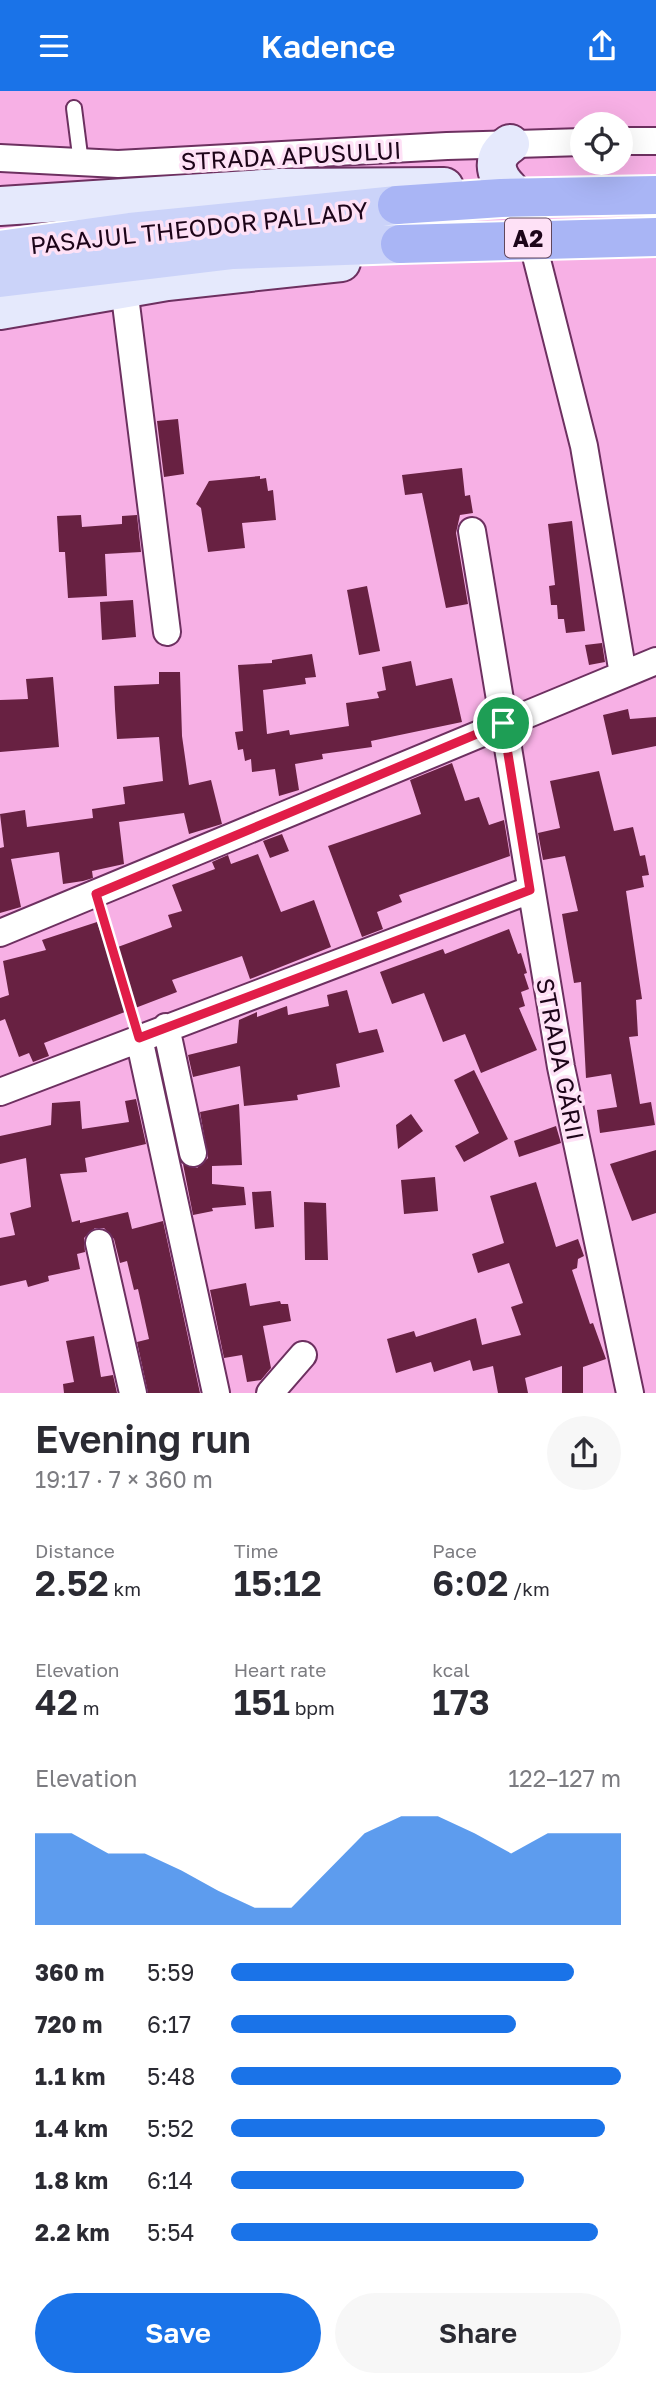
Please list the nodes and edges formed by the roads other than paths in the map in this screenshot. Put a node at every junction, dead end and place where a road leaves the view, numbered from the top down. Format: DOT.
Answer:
graph roads {
  1 [pos="74,108"];
  2 [pos="633,141"];
  3 [pos="656,141"];
  4 [pos="570,142"];
  5 [pos="510,144"];
  6 [pos="0,158"];
  7 [pos="81,163"];
  8 [pos="0,189"];
  9 [pos="509,189"];
  10 [pos="575,195"];
  11 [pos="656,195"];
  12 [pos="95,201"];
  13 [pos="397,205"];
  14 [pos="0,206"];
  15 [pos="655,237"];
  16 [pos="400,244"];
  17 [pos="535,252"];
  18 [pos="18,261"];
  19 [pos="124,288"];
  20 [pos="0,310"];
  21 [pos="472,531"];
  22 [pos="167,632"];
  23 [pos="656,661"];
  24 [pos="623,674"];
  25 [pos="503,723"];
  26 [pos="530,890"];
  27 [pos="0,933"];
  28 [pos="166,1027"];
  29 [pos="139,1038"];
  30 [pos="0,1092"];
  31 [pos="193,1153"];
  32 [pos="99,1243"];
  33 [pos="303,1355"];
  34 [pos="133,1393"];
  35 [pos="216,1393"];
  36 [pos="270,1393"];
  37 [pos="631,1393"];
  1 -- 7 [label="lane"];
  2 -- 3 [label="street"];
  4 -- 5 [label="street, STRADA APUSULUI"];
  5 -- 7 [label="street, STRADA APUSULUI"];
  5 -- 9 [label="main road"];
  6 -- 7 [label="street, STRADA APUSULUI"];
  8 -- 12 [label="main road"];
  9 -- 10 [label="main road"];
  9 -- 12 [label="main road"];
  10 -- 11 [label="highway, A2"];
  10 -- 13 [label="highway, A2"];
  12 -- 14 [label="main road"];
  13 -- 18 [label="main road, PASAJUL THEODOR PALLADY"];
  15 -- 16 [label="highway, A2"];
  15 -- 17 [label="main road"];
  16 -- 18 [label="main road, PASAJUL THEODOR PALLADY"];
  17 -- 19 [label="main road"];
  17 -- 24 [label="street"];
  19 -- 20 [label="main road"];
  19 -- 22 [label="street"];
  21 -- 25 [label="street, STRADA GĂRII"];
  23 -- 24 [label="street"];
  24 -- 25 [label="street"];
  25 -- 26 [label="street, STRADA GĂRII"];
  25 -- 27 [label="street"];
  26 -- 28 [label="street"];
  26 -- 37 [label="street, STRADA GĂRII"];
  28 -- 29 [label="street"];
  28 -- 31 [label="street"];
  29 -- 30 [label="street"];
  29 -- 35 [label="street"];
  32 -- 34 [label="street"];
  33 -- 36 [label="street"];
}
